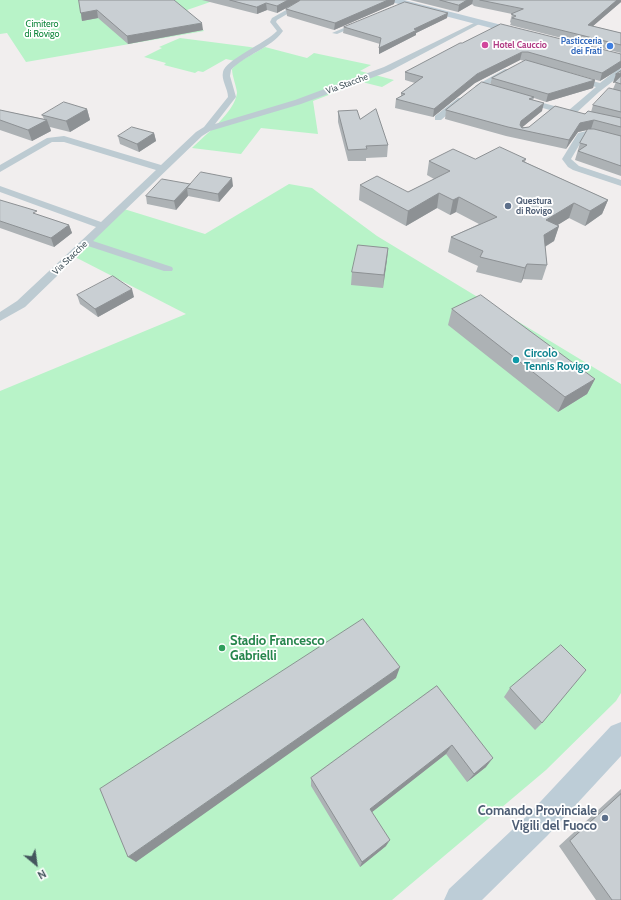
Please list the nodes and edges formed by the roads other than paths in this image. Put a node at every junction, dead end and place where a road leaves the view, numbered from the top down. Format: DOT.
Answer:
graph roads {
  1 [pos="308,0"];
  2 [pos="399,2"];
  3 [pos="369,19"];
  4 [pos="480,22"];
  5 [pos="335,33"];
  6 [pos="532,35"];
  7 [pos="517,67"];
  8 [pos="621,71"];
  9 [pos="566,76"];
  10 [pos="599,88"];
  11 [pos="473,90"];
  12 [pos="494,90"];
  13 [pos="609,94"];
  14 [pos="516,97"];
  15 [pos="438,118"];
  16 [pos="207,130"];
  17 [pos="621,141"];
  18 [pos="0,169"];
  19 [pos="163,169"];
  20 [pos="621,183"];
  21 [pos="0,189"];
  22 [pos="102,226"];
  23 [pos="86,242"];
  24 [pos="168,269"];
  25 [pos="0,317"];
  26 [pos="621,736"];
  27 [pos="460,900"];
  1 -- 16 [label="street, Via Stacche"];
  2 -- 4 [label="street"];
  3 -- 5 [label="street"];
  4 -- 6 [label="street"];
  4 -- 16 [label="street, Via Stacche"];
  7 -- 11 [label="street"];
  8 -- 10 [label="street"];
  9 -- 10 [label="street"];
  10 -- 13 [label="street"];
  10 -- 14 [label="street"];
  11 -- 12 [label="street"];
  11 -- 15 [label="street"];
  16 -- 19 [label="street, Via Stacche"];
  17 -- 20 [label="street"];
  18 -- 19 [label="street"];
  19 -- 22 [label="street, Via Stacche"];
  21 -- 22 [label="street"];
  22 -- 23 [label="street, Via Stacche"];
  23 -- 24 [label="street"];
  23 -- 25 [label="street, Via Stacche"];
  26 -- 27 [label="street"];
}
